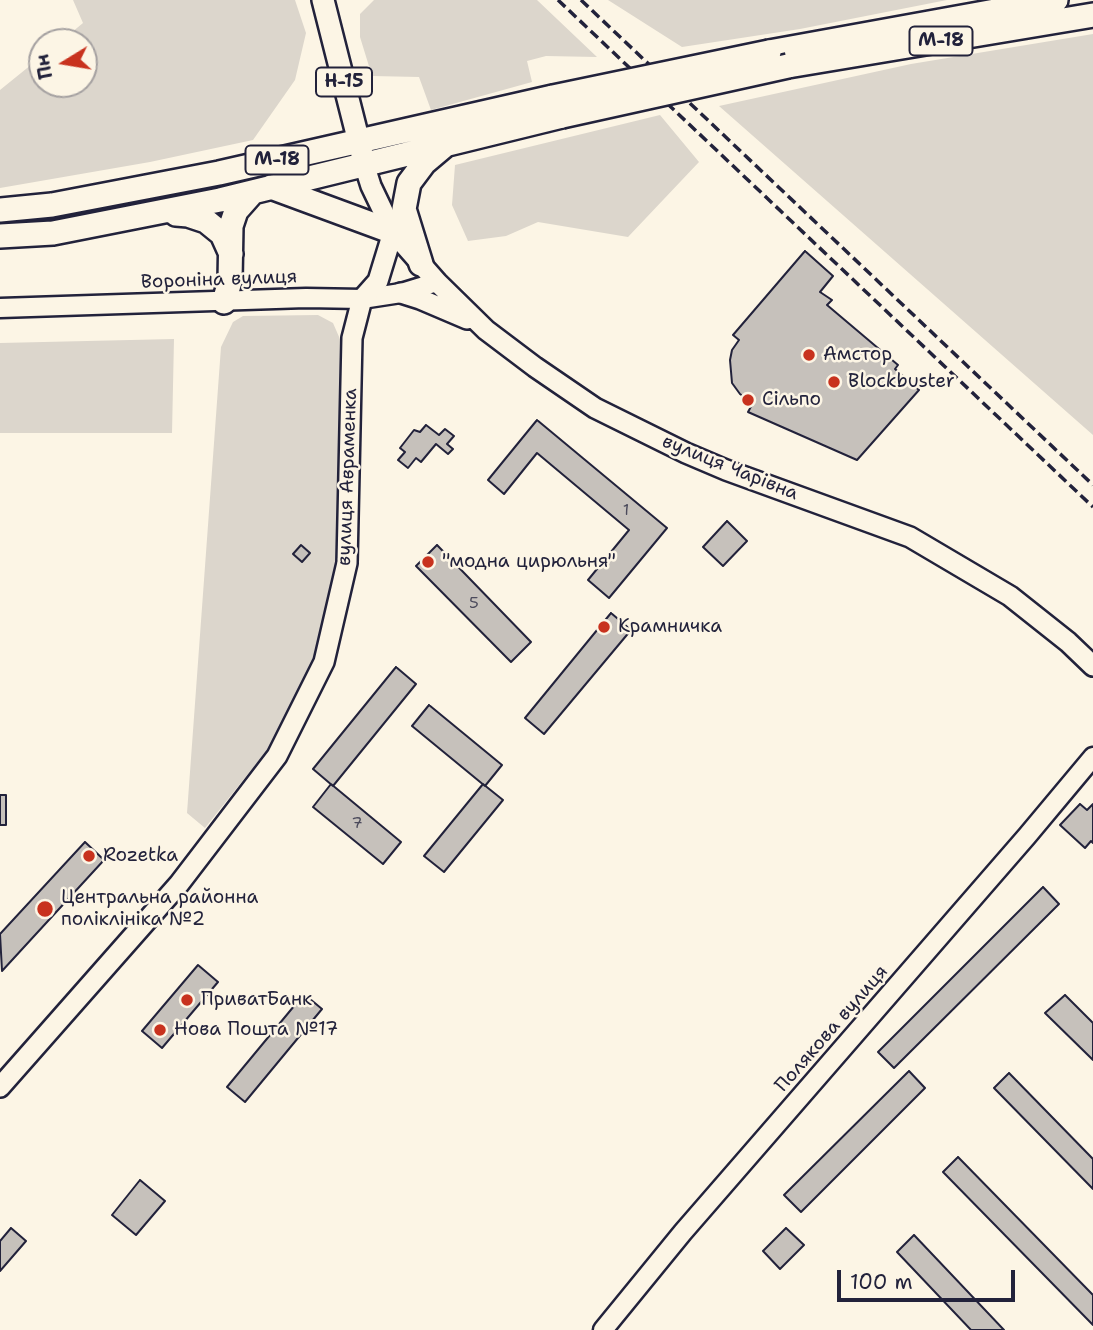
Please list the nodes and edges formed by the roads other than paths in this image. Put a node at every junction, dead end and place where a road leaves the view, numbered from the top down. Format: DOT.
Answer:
graph roads {
  1 [pos="323,0"];
  2 [pos="1056,0"];
  3 [pos="1093,15"];
  4 [pos="557,107"];
  5 [pos="359,141"];
  6 [pos="445,145"];
  7 [pos="364,164"];
  8 [pos="262,190"];
  9 [pos="0,210"];
  10 [pos="156,214"];
  11 [pos="393,232"];
  12 [pos="0,236"];
  13 [pos="231,254"];
  14 [pos="421,264"];
  15 [pos="438,282"];
  16 [pos="401,293"];
  17 [pos="362,299"];
  18 [pos="224,302"];
  19 [pos="0,308"];
  20 [pos="486,330"];
  21 [pos="1093,666"];
  22 [pos="1093,757"];
  23 [pos="0,1087"];
  24 [pos="603,1330"];
  1 -- 5 [label="main road, Н-15"];
  2 -- 4 [label="highway, М-18, bridge"];
  3 -- 4 [label="highway, М-18, bridge"];
  4 -- 5 [label="highway, М-18"];
  4 -- 6 [label="highway, М-18"];
  5 -- 7 [label="main road, Н-15"];
  5 -- 9 [label="highway, М-18"];
  6 -- 7 [label="highway, М-18"];
  6 -- 14 [label="highway"];
  7 -- 8 [label="highway, М-18"];
  7 -- 11 [label="main road, вулиця Чарівна"];
  8 -- 10 [label="highway, М-18"];
  8 -- 11 [label="highway"];
  8 -- 13 [label="highway"];
  10 -- 12 [label="highway, М-18"];
  10 -- 13 [label="highway"];
  11 -- 14 [label="main road, вулиця Чарівна"];
  11 -- 17 [label="main road, вулиця Авраменка"];
  13 -- 18 [label="highway"];
  14 -- 15 [label="main road, вулиця Чарівна"];
  15 -- 16 [label="street, Вороніна вулиця"];
  15 -- 20 [label="main road, вулиця Чарівна"];
  16 -- 17 [label="street, Вороніна вулиця"];
  16 -- 20 [label="main road"];
  17 -- 18 [label="street, Вороніна вулиця"];
  17 -- 23 [label="main road, вулиця Авраменка"];
  18 -- 19 [label="street, Вороніна вулиця"];
  20 -- 21 [label="main road, вулиця Чарівна"];
  22 -- 24 [label="street, Полякова вулиця"];
}
